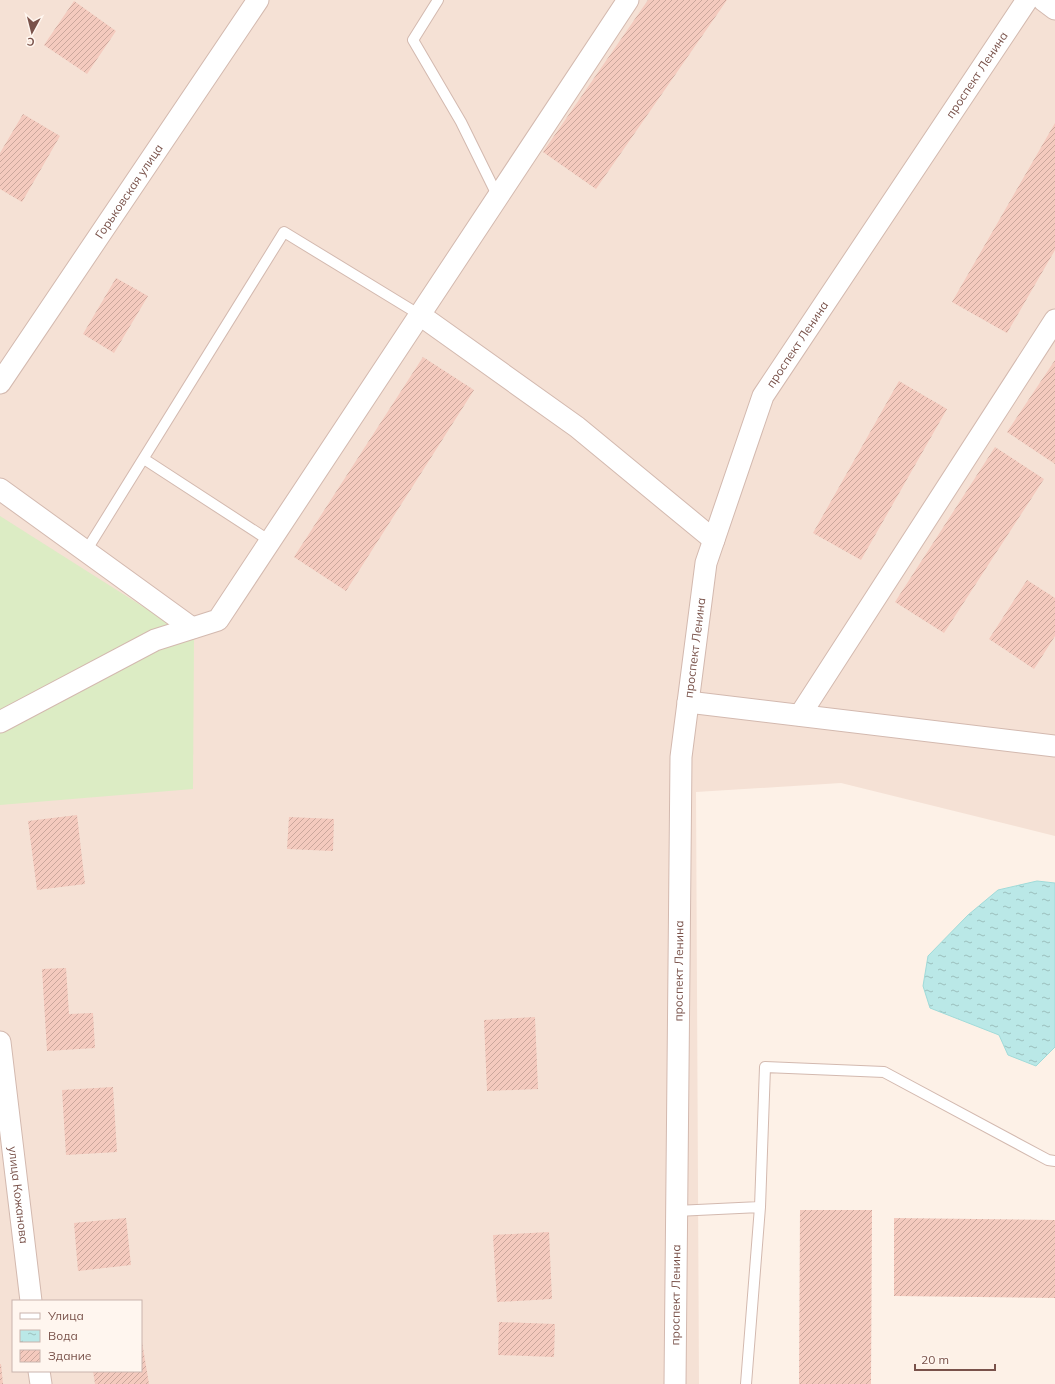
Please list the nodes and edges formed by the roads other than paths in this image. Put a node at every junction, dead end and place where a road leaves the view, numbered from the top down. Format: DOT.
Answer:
graph roads {
  1 [pos="258,0"];
  2 [pos="438,0"];
  3 [pos="628,0"];
  4 [pos="1027,0"];
  5 [pos="1043,0"];
  6 [pos="1055,8"];
  7 [pos="498,197"];
  8 [pos="420,315"];
  9 [pos="1055,320"];
  10 [pos="0,383"];
  11 [pos="144,459"];
  12 [pos="0,489"];
  13 [pos="714,540"];
  14 [pos="270,541"];
  15 [pos="86,551"];
  16 [pos="192,628"];
  17 [pos="688,702"];
  18 [pos="800,715"];
  19 [pos="0,722"];
  20 [pos="1053,743"];
  21 [pos="0,1042"];
  22 [pos="1055,1161"];
  23 [pos="760,1207"];
  24 [pos="676,1211"];
  25 [pos="31,1300"];
  26 [pos="39,1372"];
  27 [pos="41,1384"];
  28 [pos="675,1384"];
  29 [pos="746,1384"];
  1 -- 10 [label="street, Горьковская улица"];
  2 -- 7 [label="lane"];
  3 -- 7 [label="street"];
  4 -- 13 [label="street, проспект Ленина"];
  5 -- 6 [label="street"];
  7 -- 8 [label="street"];
  8 -- 11 [label="lane"];
  8 -- 13 [label="street"];
  8 -- 14 [label="street"];
  9 -- 18 [label="street"];
  11 -- 14 [label="lane"];
  11 -- 15 [label="lane"];
  12 -- 15 [label="street"];
  13 -- 17 [label="street, проспект Ленина"];
  14 -- 16 [label="street"];
  15 -- 16 [label="street"];
  16 -- 19 [label="street"];
  17 -- 18 [label="street"];
  17 -- 24 [label="street, проспект Ленина"];
  18 -- 20 [label="street"];
  21 -- 25 [label="street, улица Кожанова"];
  22 -- 23 [label="lane"];
  23 -- 24 [label="lane"];
  23 -- 29 [label="lane"];
  24 -- 28 [label="street, проспект Ленина"];
  26 -- 27 [label="street"];
}
